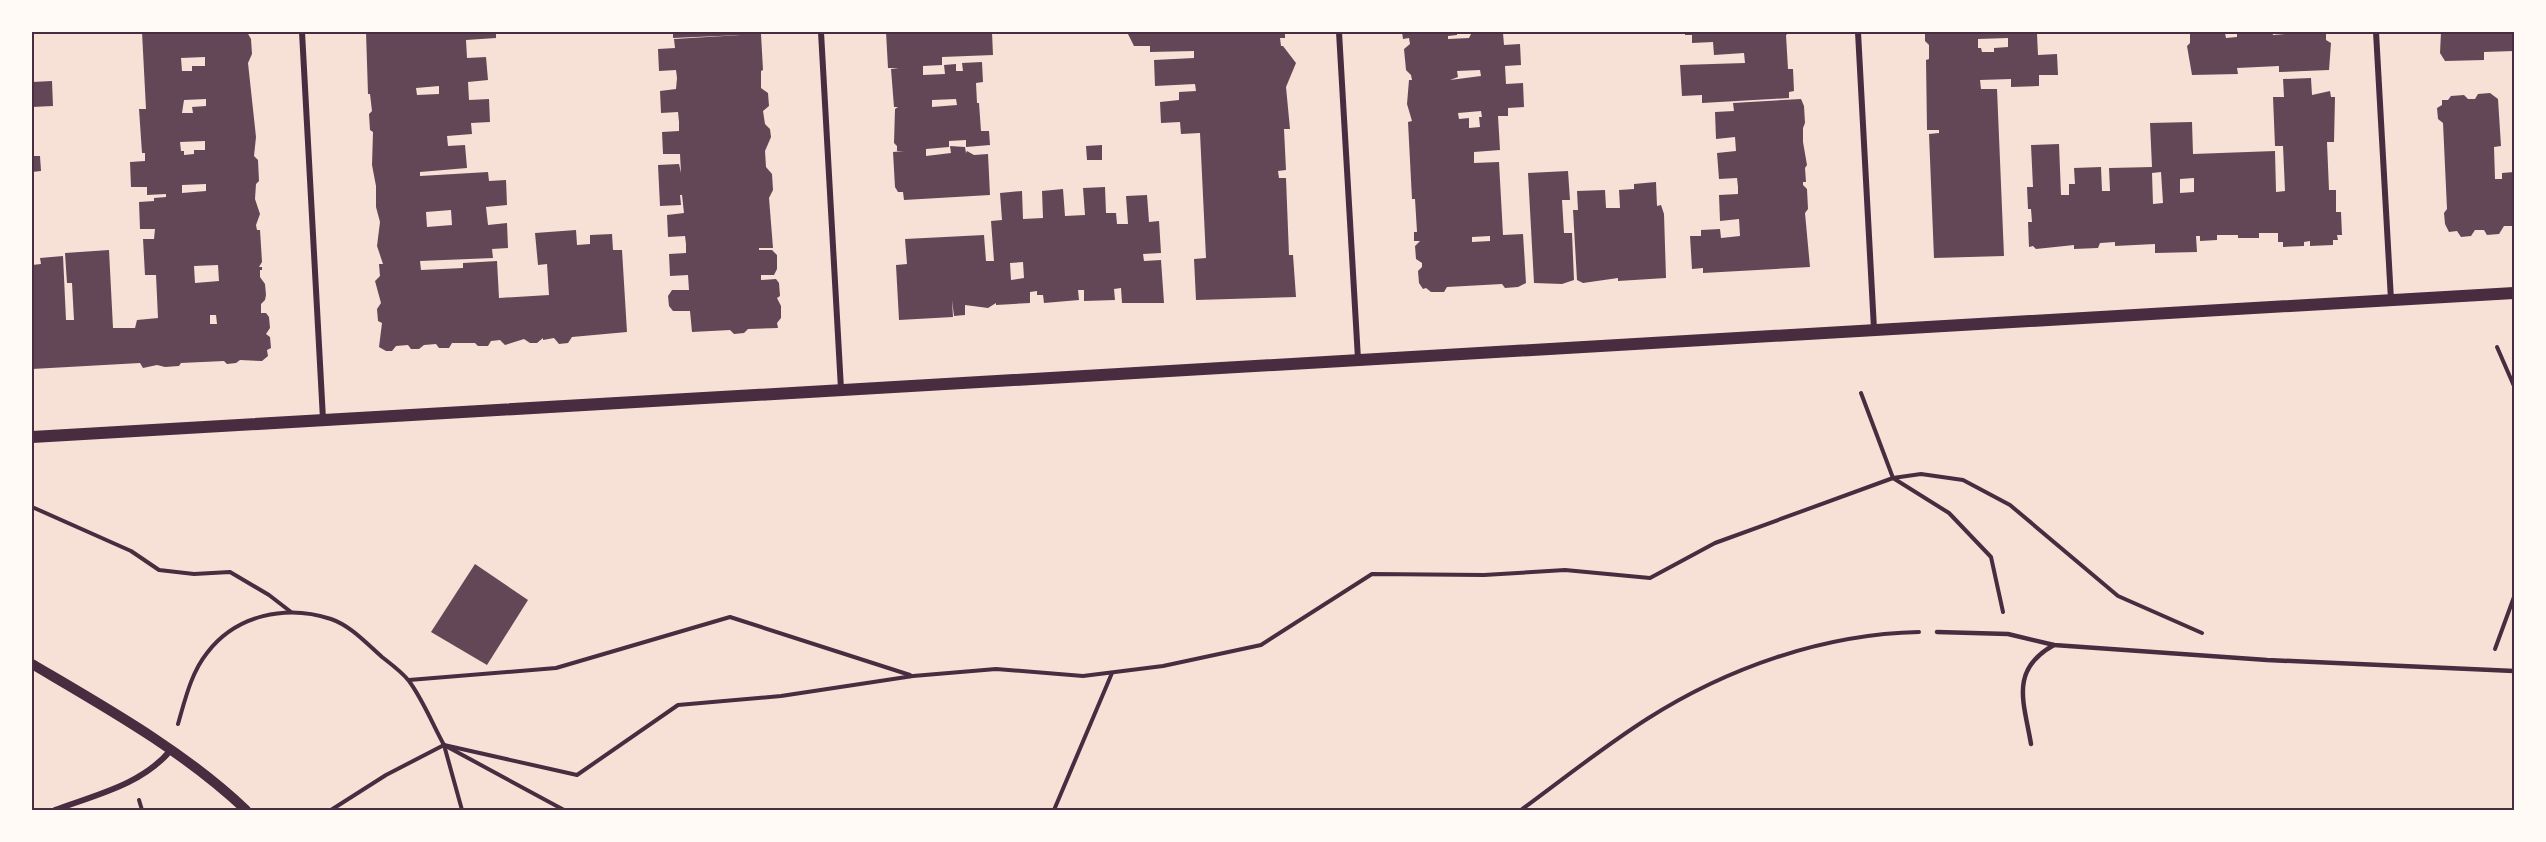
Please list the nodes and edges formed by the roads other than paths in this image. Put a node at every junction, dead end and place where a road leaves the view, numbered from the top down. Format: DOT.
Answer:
graph roads {
  1 [pos="302,32"];
  2 [pos="821,32"];
  3 [pos="1339,32"];
  4 [pos="1858,32"];
  5 [pos="2376,32"];
  6 [pos="2514,293"];
  7 [pos="2391,300"];
  8 [pos="1874,329"];
  9 [pos="1358,359"];
  10 [pos="841,389"];
  11 [pos="323,419"];
  12 [pos="32,437"];
  13 [pos="1937,632"];
  14 [pos="2054,645"];
  15 [pos="32,663"];
  16 [pos="2514,671"];
  17 [pos="2031,744"];
  18 [pos="170,751"];
  19 [pos="55,810"];
  20 [pos="246,810"];
  1 -- 11 [label="street"];
  2 -- 10 [label="street"];
  3 -- 9 [label="street"];
  4 -- 8 [label="street"];
  5 -- 7 [label="street"];
  6 -- 7 [label="main road"];
  7 -- 8 [label="main road"];
  8 -- 9 [label="main road"];
  9 -- 10 [label="main road"];
  10 -- 11 [label="main road"];
  11 -- 12 [label="main road"];
  13 -- 14 [label="lane"];
  14 -- 16 [label="lane"];
  14 -- 17 [label="lane"];
  15 -- 18 [label="street"];
  18 -- 19 [label="street"];
  18 -- 20 [label="street"];
}
